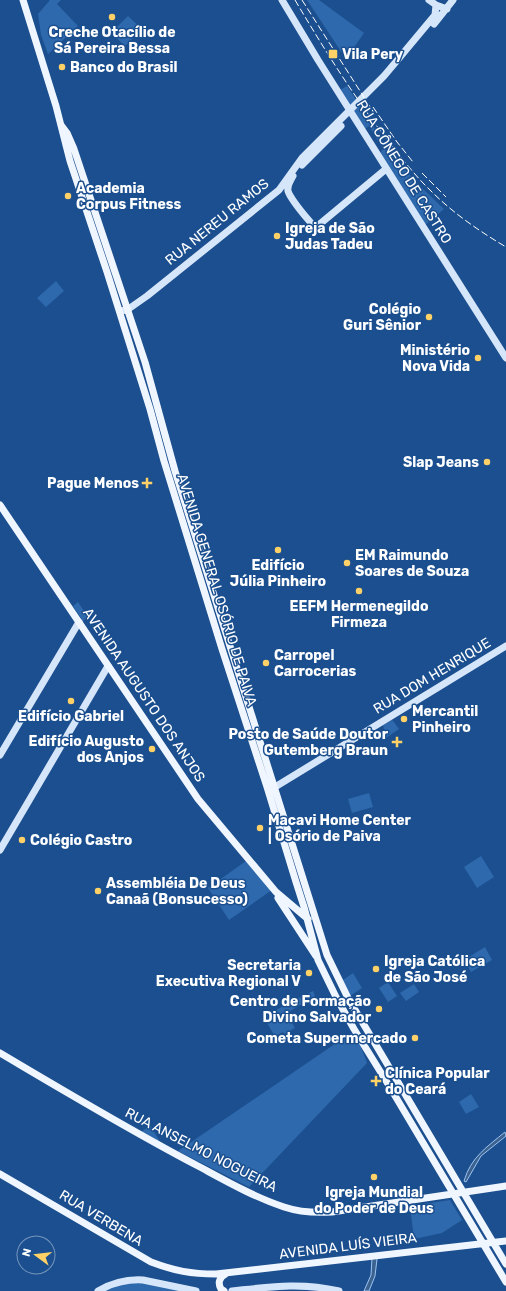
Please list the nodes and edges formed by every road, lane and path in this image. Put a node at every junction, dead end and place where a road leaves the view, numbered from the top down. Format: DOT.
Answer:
graph roads {
  1 [pos="23,0"];
  2 [pos="282,0"];
  3 [pos="429,0"];
  4 [pos="453,0"];
  5 [pos="436,5"];
  6 [pos="447,9"];
  7 [pos="436,18"];
  8 [pos="303,160"];
  9 [pos="386,170"];
  10 [pos="279,190"];
  11 [pos="297,205"];
  12 [pos="123,310"];
  13 [pos="506,358"];
  14 [pos="0,505"];
  15 [pos="186,507"];
  16 [pos="179,510"];
  17 [pos="79,622"];
  18 [pos="506,646"];
  19 [pos="108,666"];
  20 [pos="0,755"];
  21 [pos="271,787"];
  22 [pos="0,850"];
  23 [pos="276,892"];
  24 [pos="307,919"];
  25 [pos="321,934"];
  26 [pos="318,960"];
  27 [pos="0,1053"];
  28 [pos="0,1174"];
  29 [pos="506,1186"];
  30 [pos="463,1192"];
  31 [pos="454,1194"];
  32 [pos="506,1241"];
  33 [pos="494,1243"];
  34 [pos="483,1244"];
  35 [pos="506,1264"];
  36 [pos="227,1273"];
  37 [pos="192,1274"];
  38 [pos="506,1282"];
  39 [pos="98,1291"];
  40 [pos="196,1291"];
  41 [pos="224,1291"];
  42 [pos="232,1291"];
  43 [pos="339,1291"];
  1 -- 12 [label="main road, AVENIDA GENERAL OSÓRIO DE PAIVA"];
  2 -- 9 [label="street, RUA CÔNEGO DE CASTRO"];
  3 -- 5 [label="street"];
  4 -- 6 [label="street, RUA NEREU RAMOS"];
  5 -- 6 [label="street"];
  5 -- 7 [label="street"];
  6 -- 7 [label="street, RUA NEREU RAMOS"];
  7 -- 8 [label="street, RUA NEREU RAMOS"];
  8 -- 10 [label="street, RUA NEREU RAMOS"];
  8 -- 11 [label="street, RUA NEREU RAMOS"];
  9 -- 11 [label="street"];
  9 -- 13 [label="street, RUA CÔNEGO DE CASTRO"];
  10 -- 11 [label="street"];
  10 -- 12 [label="street, RUA NEREU RAMOS"];
  12 -- 15 [label="main road, AVENIDA GENERAL OSÓRIO DE PAIVA"];
  12 -- 16 [label="main road, AVENIDA GENERAL OSÓRIO DE PAIVA"];
  14 -- 17 [label="main road, AVENIDA AUGUSTO DOS ANJOS"];
  15 -- 16 [label="main road"];
  15 -- 21 [label="main road, AVENIDA GENERAL OSÓRIO DE PAIVA"];
  16 -- 21 [label="main road, AVENIDA GENERAL OSÓRIO DE PAIVA"];
  17 -- 19 [label="main road, AVENIDA AUGUSTO DOS ANJOS"];
  17 -- 20 [label="street"];
  18 -- 21 [label="street, RUA DOM HENRIQUE"];
  19 -- 22 [label="street"];
  19 -- 23 [label="main road, AVENIDA AUGUSTO DOS ANJOS"];
  21 -- 24 [label="main road, AVENIDA GENERAL OSÓRIO DE PAIVA"];
  21 -- 25 [label="main road, AVENIDA GENERAL OSÓRIO DE PAIVA"];
  23 -- 24 [label="main road, AVENIDA AUGUSTO DOS ANJOS"];
  23 -- 26 [label="main road, AVENIDA AUGUSTO DOS ANJOS"];
  24 -- 25 [label="main road, AVENIDA AUGUSTO DOS ANJOS"];
  24 -- 26 [label="main road, AVENIDA GENERAL OSÓRIO DE PAIVA"];
  25 -- 30 [label="main road, AVENIDA GENERAL OSÓRIO DE PAIVA"];
  26 -- 31 [label="main road, AVENIDA GENERAL OSÓRIO DE PAIVA"];
  27 -- 31 [label="main road, RUA ANSELMO NOGUEIRA"];
  28 -- 37 [label="main road, RUA VERBENA"];
  29 -- 30 [label="main road, RUA ANSELMO NOGUEIRA"];
  30 -- 31 [label="main road, RUA ANSELMO NOGUEIRA"];
  30 -- 33 [label="main road, AVENIDA GENERAL OSÓRIO DE PAIVA"];
  31 -- 34 [label="main road, AVENIDA GENERAL OSÓRIO DE PAIVA"];
  32 -- 33 [label="main road, AVENIDA LUÍS VIEIRA"];
  33 -- 34 [label="main road, AVENIDA LUÍS VIEIRA"];
  33 -- 35 [label="main road, AVENIDA GENERAL OSÓRIO DE PAIVA"];
  34 -- 36 [label="main road, AVENIDA LUÍS VIEIRA"];
  34 -- 38 [label="main road, AVENIDA GENERAL OSÓRIO DE PAIVA"];
  36 -- 37 [label="main road, AVENIDA LUÍS VIEIRA"];
  36 -- 41 [label="main road"];
  39 -- 40 [label="street"];
  42 -- 43 [label="street"];
}
